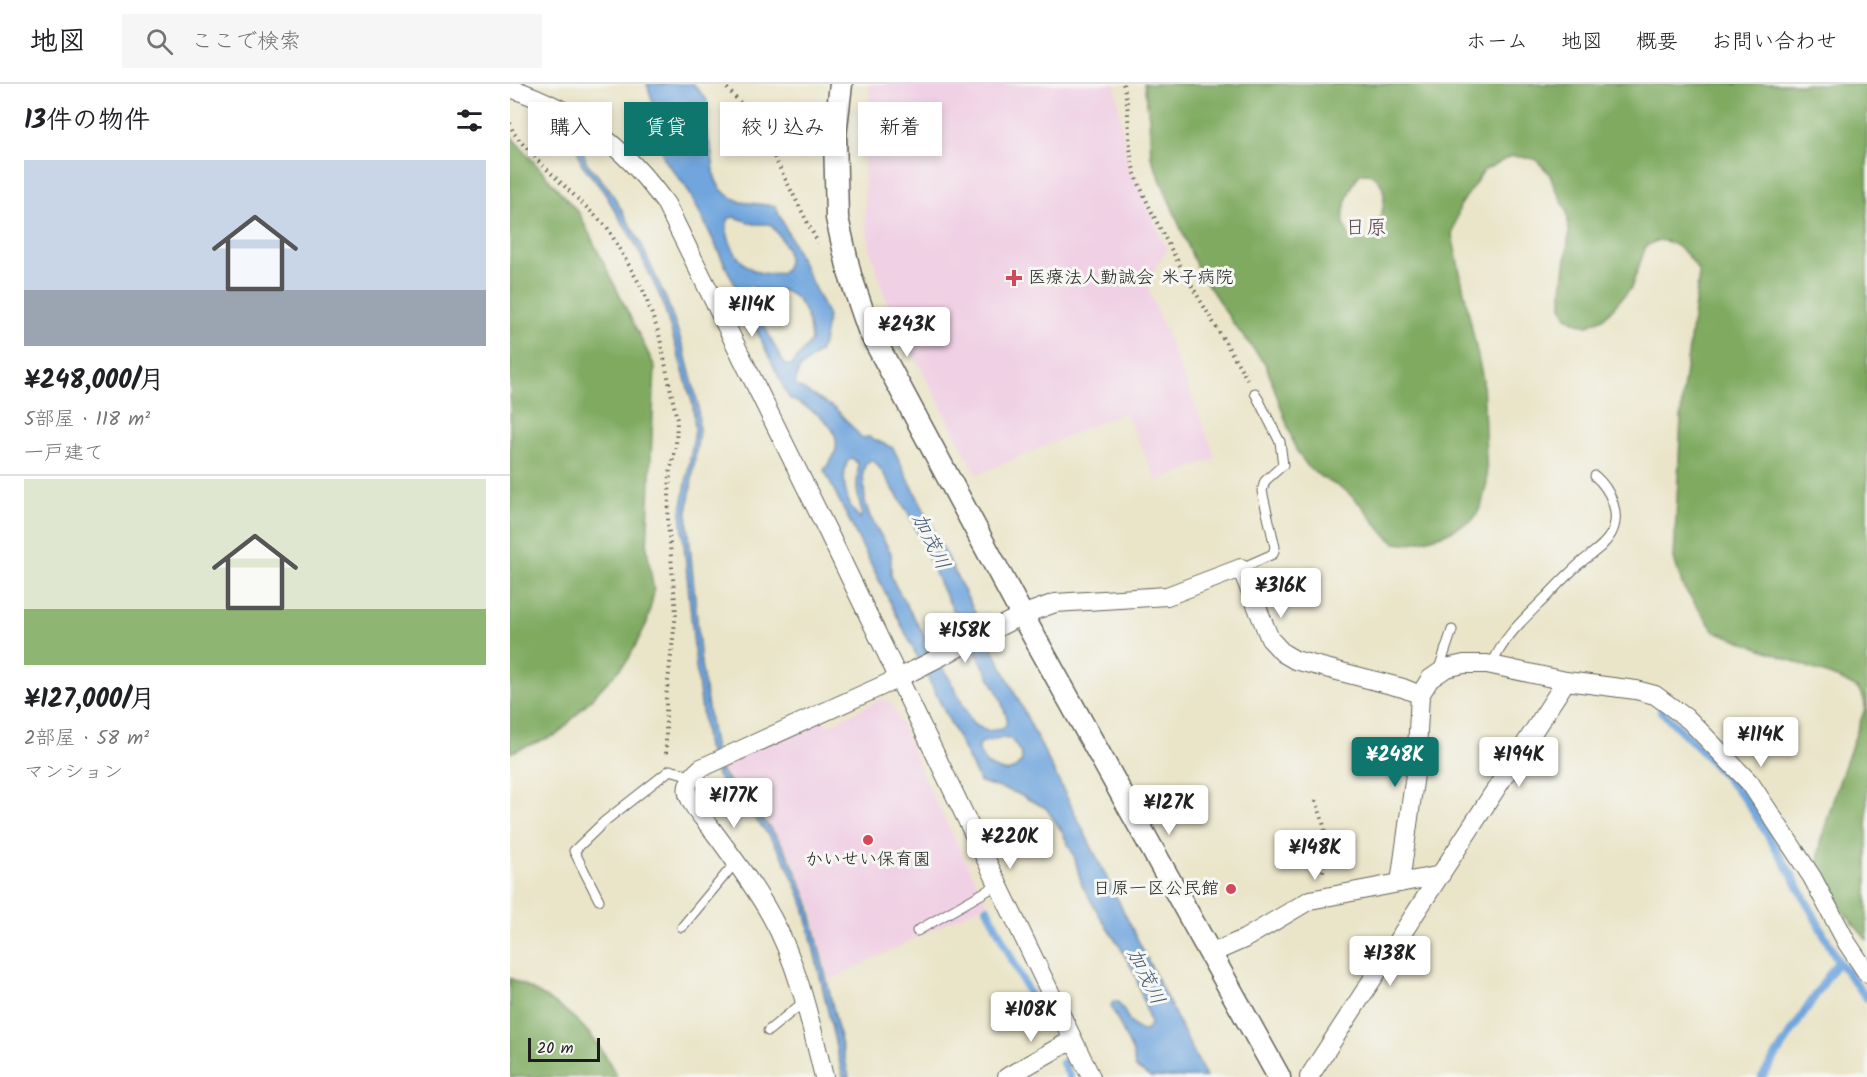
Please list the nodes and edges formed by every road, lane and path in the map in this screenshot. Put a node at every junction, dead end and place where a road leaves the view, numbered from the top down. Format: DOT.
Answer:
graph roads {
  1 [pos="723,84"];
  2 [pos="841,84"];
  3 [pos="1123,84"];
  4 [pos="510,88"];
  5 [pos="510,123"];
  6 [pos="847,263"];
  7 [pos="1255,393"];
  8 [pos="1595,476"];
  9 [pos="1241,568"];
  10 [pos="1012,620"];
  11 [pos="1452,630"];
  12 [pos="1492,665"];
  13 [pos="1437,674"];
  14 [pos="904,675"];
  15 [pos="1566,681"];
  16 [pos="1420,695"];
  17 [pos="670,770"];
  18 [pos="691,776"];
  19 [pos="1316,800"];
  20 [pos="735,863"];
  21 [pos="1441,875"];
  22 [pos="1400,883"];
  23 [pos="997,885"];
  24 [pos="1321,898"];
  25 [pos="599,900"];
  26 [pos="682,927"];
  27 [pos="916,931"];
  28 [pos="1212,953"];
  29 [pos="1867,973"];
  30 [pos="805,1001"];
  31 [pos="768,1031"];
  32 [pos="1072,1040"];
  33 [pos="824,1077"];
  34 [pos="1007,1077"];
  35 [pos="1091,1077"];
  36 [pos="1279,1077"];
  37 [pos="1309,1077"];
  1 -- 6 [label="path"];
  2 -- 6 [label="street"];
  3 -- 7 [label="path"];
  4 -- 14 [label="street"];
  5 -- 17 [label="path"];
  6 -- 10 [label="street"];
  7 -- 9 [label="lane"];
  8 -- 12 [label="lane"];
  9 -- 10 [label="street"];
  9 -- 16 [label="street"];
  10 -- 14 [label="street"];
  10 -- 28 [label="street"];
  11 -- 13 [label="lane"];
  12 -- 13 [label="street"];
  12 -- 15 [label="street"];
  13 -- 16 [label="street"];
  14 -- 18 [label="street"];
  14 -- 23 [label="street"];
  15 -- 21 [label="street"];
  15 -- 29 [label="street"];
  16 -- 22 [label="street"];
  17 -- 18 [label="lane"];
  17 -- 25 [label="lane"];
  18 -- 20 [label="street"];
  19 -- 24 [label="path"];
  20 -- 26 [label="lane"];
  20 -- 30 [label="street"];
  21 -- 22 [label="street"];
  21 -- 37 [label="street"];
  22 -- 24 [label="street"];
  23 -- 27 [label="lane"];
  23 -- 32 [label="street"];
  24 -- 28 [label="street"];
  28 -- 36 [label="street"];
  30 -- 31 [label="lane"];
  30 -- 33 [label="street"];
  32 -- 34 [label="street"];
  32 -- 35 [label="street"];
}
